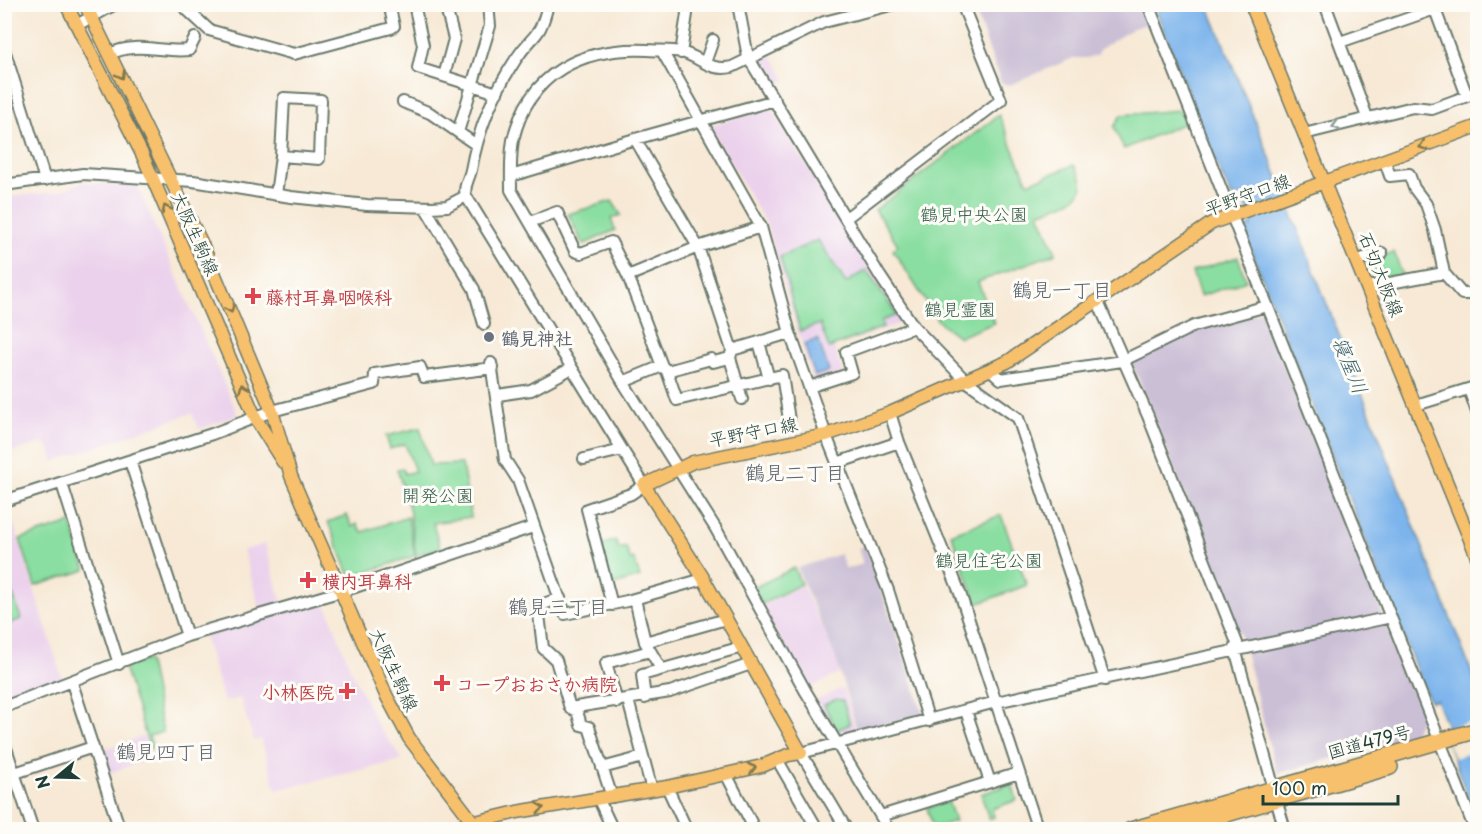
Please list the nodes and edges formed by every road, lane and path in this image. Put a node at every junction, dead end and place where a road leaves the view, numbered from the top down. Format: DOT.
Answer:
graph roads {
  1 [pos="66,4"];
  2 [pos="85,4"];
  3 [pos="115,4"];
  4 [pos="181,4"];
  5 [pos="389,4"];
  6 [pos="414,4"];
  7 [pos="445,4"];
  8 [pos="488,4"];
  9 [pos="548,4"];
  10 [pos="685,4"];
  11 [pos="738,4"];
  12 [pos="895,4"];
  13 [pos="962,4"];
  14 [pos="1148,4"];
  15 [pos="1251,4"];
  16 [pos="1325,4"];
  17 [pos="1434,7"];
  18 [pos="92,18"];
  19 [pos="77,25"];
  20 [pos="195,38"];
  21 [pos="713,40"];
  22 [pos="1341,42"];
  23 [pos="4,49"];
  24 [pos="662,51"];
  25 [pos="681,52"];
  26 [pos="110,54"];
  27 [pos="748,57"];
  28 [pos="705,63"];
  29 [pos="444,76"];
  30 [pos="473,84"];
  31 [pos="497,93"];
  32 [pos="1472,94"];
  33 [pos="775,100"];
  34 [pos="403,102"];
  35 [pos="1367,117"];
  36 [pos="702,120"];
  37 [pos="1478,126"];
  38 [pos="458,132"];
  39 [pos="1305,134"];
  40 [pos="635,139"];
  41 [pos="475,144"];
  42 [pos="282,156"];
  43 [pos="1385,161"];
  44 [pos="511,176"];
  45 [pos="153,178"];
  46 [pos="45,180"];
  47 [pos="174,181"];
  48 [pos="1326,184"];
  49 [pos="4,185"];
  50 [pos="276,195"];
  51 [pos="466,196"];
  52 [pos="425,207"];
  53 [pos="1236,215"];
  54 [pos="846,218"];
  55 [pos="530,222"];
  56 [pos="761,227"];
  57 [pos="698,248"];
  58 [pos="1382,254"];
  59 [pos="1357,260"];
  60 [pos="1444,273"];
  61 [pos="628,276"];
  62 [pos="1368,287"];
  63 [pos="1478,294"];
  64 [pos="1098,302"];
  65 [pos="1267,306"];
  66 [pos="484,324"];
  67 [pos="914,327"];
  68 [pos="790,333"];
  69 [pos="759,342"];
  70 [pos="731,354"];
  71 [pos="1122,361"];
  72 [pos="572,368"];
  73 [pos="665,369"];
  74 [pos="990,369"];
  75 [pos="769,379"];
  76 [pos="965,380"];
  77 [pos="623,382"];
  78 [pos="738,383"];
  79 [pos="809,387"];
  80 [pos="1473,388"];
  81 [pos="498,395"];
  82 [pos="742,399"];
  83 [pos="1416,405"];
  84 [pos="272,411"];
  85 [pos="890,414"];
  86 [pos="1478,415"];
  87 [pos="256,419"];
  88 [pos="789,420"];
  89 [pos="826,435"];
  90 [pos="899,442"];
  91 [pos="622,450"];
  92 [pos="584,459"];
  93 [pos="130,461"];
  94 [pos="837,463"];
  95 [pos="677,468"];
  96 [pos="291,476"];
  97 [pos="62,484"];
  98 [pos="644,485"];
  99 [pos="4,501"];
  100 [pos="533,527"];
  101 [pos="1472,530"];
  102 [pos="1478,559"];
  103 [pos="703,579"];
  104 [pos="340,591"];
  105 [pos="560,598"];
  106 [pos="635,599"];
  107 [pos="612,605"];
  108 [pos="1390,617"];
  109 [pos="726,619"];
  110 [pos="187,636"];
  111 [pos="647,646"];
  112 [pos="742,647"];
  113 [pos="1235,649"];
  114 [pos="119,664"];
  115 [pos="751,664"];
  116 [pos="662,669"];
  117 [pos="1106,680"];
  118 [pos="72,683"];
  119 [pos="645,698"];
  120 [pos="623,701"];
  121 [pos="996,702"];
  122 [pos="4,707"];
  123 [pos="570,708"];
  124 [pos="966,711"];
  125 [pos="929,721"];
  126 [pos="1478,730"];
  127 [pos="1478,740"];
  128 [pos="4,742"];
  129 [pos="838,744"];
  130 [pos="1445,744"];
  131 [pos="93,747"];
  132 [pos="801,753"];
  133 [pos="643,757"];
  134 [pos="778,761"];
  135 [pos="602,768"];
  136 [pos="15,773"];
  137 [pos="1019,773"];
  138 [pos="726,774"];
  139 [pos="990,782"];
  140 [pos="667,787"];
  141 [pos="652,790"];
  142 [pos="1275,794"];
  143 [pos="606,798"];
  144 [pos="881,816"];
  145 [pos="476,825"];
  146 [pos="33,830"];
  147 [pos="120,830"];
  148 [pos="442,830"];
  149 [pos="613,830"];
  150 [pos="687,830"];
  151 [pos="755,830"];
  152 [pos="818,830"];
  153 [pos="848,830"];
  154 [pos="889,830"];
  155 [pos="1038,830"];
  156 [pos="1131,830"];
  157 [pos="1171,830"];
  158 [pos="1285,830"];
  159 [pos="1475,830"];
  1 -- 19 [label="main road, 大阪生駒線"];
  2 -- 18 [label="main road, 大阪生駒線"];
  3 -- 18 [label="street"];
  4 -- 5 [label="street"];
  6 -- 29 [label="street"];
  7 -- 29 [label="street"];
  8 -- 30 [label="street"];
  9 -- 31 [label="street"];
  10 -- 25 [label="street"];
  11 -- 27 [label="street"];
  12 -- 27 [label="street"];
  13 -- 54 [label="street"];
  14 -- 53 [label="street"];
  15 -- 39 [label="main road, 石切大阪線"];
  16 -- 22 [label="street"];
  17 -- 22 [label="street"];
  17 -- 32 [label="street"];
  18 -- 19 [label="street"];
  18 -- 26 [label="main road, 大阪生駒線"];
  19 -- 45 [label="main road, 大阪生駒線"];
  20 -- 26 [label="street"];
  21 -- 28 [label="street"];
  22 -- 35 [label="street"];
  23 -- 46 [label="street"];
  24 -- 25 [label="street"];
  24 -- 36 [label="street"];
  24 -- 44 [label="street"];
  25 -- 28 [label="street"];
  26 -- 47 [label="main road, 大阪生駒線, one-way"];
  27 -- 28 [label="street"];
  27 -- 33 [label="street"];
  29 -- 30 [label="street"];
  30 -- 31 [label="street"];
  30 -- 38 [label="street"];
  31 -- 41 [label="street"];
  32 -- 35 [label="street"];
  33 -- 36 [label="street"];
  33 -- 54 [label="street"];
  34 -- 38 [label="street"];
  35 -- 39 [label="street, one-way"];
  36 -- 40 [label="street"];
  36 -- 56 [label="street"];
  37 -- 43 [label="main road, 平野守口線, one-way"];
  38 -- 41 [label="street"];
  39 -- 48 [label="main road, 石切大阪線"];
  40 -- 44 [label="street"];
  40 -- 57 [label="street"];
  41 -- 51 [label="street"];
  42 -- 42 [label="street"];
  42 -- 50 [label="street"];
  43 -- 48 [label="main road, 平野守口線"];
  43 -- 60 [label="street"];
  44 -- 55 [label="street"];
  45 -- 46 [label="street"];
  45 -- 47 [label="street"];
  87 -- 45 [label="main road, 大阪生駒線, one-way"];
  46 -- 49 [label="street"];
  47 -- 50 [label="street"];
  47 -- 84 [label="main road, 大阪生駒線, one-way"];
  48 -- 53 [label="main road, 平野守口線"];
  48 -- 59 [label="main road, 石切大阪線"];
  50 -- 52 [label="street"];
  51 -- 52 [label="street"];
  51 -- 72 [label="street"];
  52 -- 66 [label="street"];
  53 -- 64 [label="main road, 平野守口線"];
  53 -- 65 [label="street"];
  54 -- 67 [label="street"];
  55 -- 61 [label="street"];
  55 -- 77 [label="street"];
  56 -- 57 [label="street"];
  56 -- 68 [label="street"];
  57 -- 61 [label="street"];
  57 -- 70 [label="street"];
  58 -- 59 [label="street"];
  59 -- 62 [label="main road, 石切大阪線"];
  60 -- 62 [label="street"];
  60 -- 63 [label="street"];
  61 -- 73 [label="street"];
  62 -- 83 [label="main road, 石切大阪線"];
  64 -- 71 [label="street"];
  64 -- 74 [label="main road, 平野守口線"];
  65 -- 71 [label="street"];
  65 -- 108 [label="street"];
  67 -- 76 [label="street"];
  67 -- 79 [label="street"];
  68 -- 69 [label="street"];
  68 -- 79 [label="street"];
  69 -- 70 [label="street"];
  69 -- 75 [label="street"];
  70 -- 73 [label="street"];
  70 -- 78 [label="street"];
  71 -- 74 [label="street"];
  71 -- 113 [label="street"];
  72 -- 81 [label="street"];
  72 -- 91 [label="street"];
  73 -- 77 [label="street"];
  73 -- 78 [label="street"];
  74 -- 76 [label="main road, 平野守口線"];
  75 -- 78 [label="street"];
  75 -- 88 [label="street"];
  76 -- 85 [label="main road, 平野守口線"];
  76 -- 117 [label="street"];
  77 -- 95 [label="street"];
  78 -- 82 [label="street"];
  79 -- 89 [label="street"];
  80 -- 83 [label="street"];
  80 -- 86 [label="street"];
  81 -- 84 [label="street"];
  81 -- 100 [label="street"];
  83 -- 101 [label="main road, 石切大阪線"];
  84 -- 87 [label="street"];
  84 -- 96 [label="main road, 大阪生駒線"];
  85 -- 89 [label="main road, 平野守口線"];
  85 -- 90 [label="street"];
  87 -- 93 [label="street"];
  87 -- 96 [label="main road, 大阪生駒線"];
  89 -- 94 [label="street"];
  89 -- 95 [label="main road, 平野守口線"];
  90 -- 94 [label="street"];
  90 -- 121 [label="street"];
  91 -- 92 [label="street"];
  91 -- 98 [label="street"];
  93 -- 97 [label="street"];
  93 -- 110 [label="street"];
  94 -- 125 [label="street"];
  95 -- 98 [label="main road, 平野守口線"];
  95 -- 129 [label="street"];
  96 -- 104 [label="main road, 大阪生駒線"];
  97 -- 99 [label="street"];
  97 -- 114 [label="street"];
  98 -- 103 [label="main road"];
  98 -- 107 [label="street"];
  100 -- 104 [label="street"];
  100 -- 105 [label="street"];
  101 -- 102 [label="main road, 石切大阪線"];
  103 -- 106 [label="street"];
  103 -- 109 [label="main road"];
  104 -- 110 [label="street"];
  104 -- 145 [label="main road, 大阪生駒線"];
  105 -- 107 [label="street"];
  105 -- 123 [label="street"];
  106 -- 107 [label="street"];
  106 -- 111 [label="street"];
  108 -- 113 [label="street"];
  108 -- 130 [label="street"];
  109 -- 111 [label="street"];
  109 -- 112 [label="main road"];
  110 -- 114 [label="street"];
  111 -- 116 [label="street"];
  111 -- 120 [label="street"];
  112 -- 115 [label="main road"];
  112 -- 116 [label="street"];
  113 -- 117 [label="street"];
  113 -- 142 [label="street"];
  114 -- 118 [label="street"];
  115 -- 119 [label="street"];
  115 -- 132 [label="main road"];
  116 -- 119 [label="street"];
  117 -- 121 [label="street"];
  118 -- 122 [label="street"];
  118 -- 131 [label="street"];
  119 -- 120 [label="street"];
  120 -- 123 [label="street"];
  120 -- 133 [label="street"];
  121 -- 124 [label="street"];
  121 -- 137 [label="street"];
  123 -- 135 [label="street"];
  124 -- 125 [label="street"];
  124 -- 139 [label="street"];
  125 -- 129 [label="street"];
  126 -- 130 [label="highway, 国道479号"];
  127 -- 130 [label="highway, 国道479号"];
  128 -- 136 [label="street"];
  129 -- 132 [label="street"];
  129 -- 144 [label="street"];
  130 -- 142 [label="highway, 国道479号"];
  130 -- 159 [label="street"];
  131 -- 136 [label="street"];
  131 -- 147 [label="street"];
  132 -- 134 [label="main road"];
  132 -- 153 [label="street"];
  133 -- 135 [label="street"];
  133 -- 141 [label="street"];
  138 -- 134 [label="main road, one-way"];
  134 -- 152 [label="street"];
  135 -- 143 [label="street"];
  136 -- 146 [label="street"];
  137 -- 139 [label="street"];
  137 -- 155 [label="street"];
  138 -- 140 [label="main road"];
  138 -- 151 [label="street"];
  139 -- 144 [label="street"];
  140 -- 141 [label="main road"];
  140 -- 150 [label="street"];
  141 -- 143 [label="main road"];
  142 -- 156 [label="highway, 国道479号"];
  142 -- 157 [label="highway, 国道479号"];
  142 -- 158 [label="street"];
  145 -- 143 [label="main road, one-way"];
  143 -- 149 [label="street"];
  144 -- 154 [label="street"];
  145 -- 148 [label="main road"];
}
